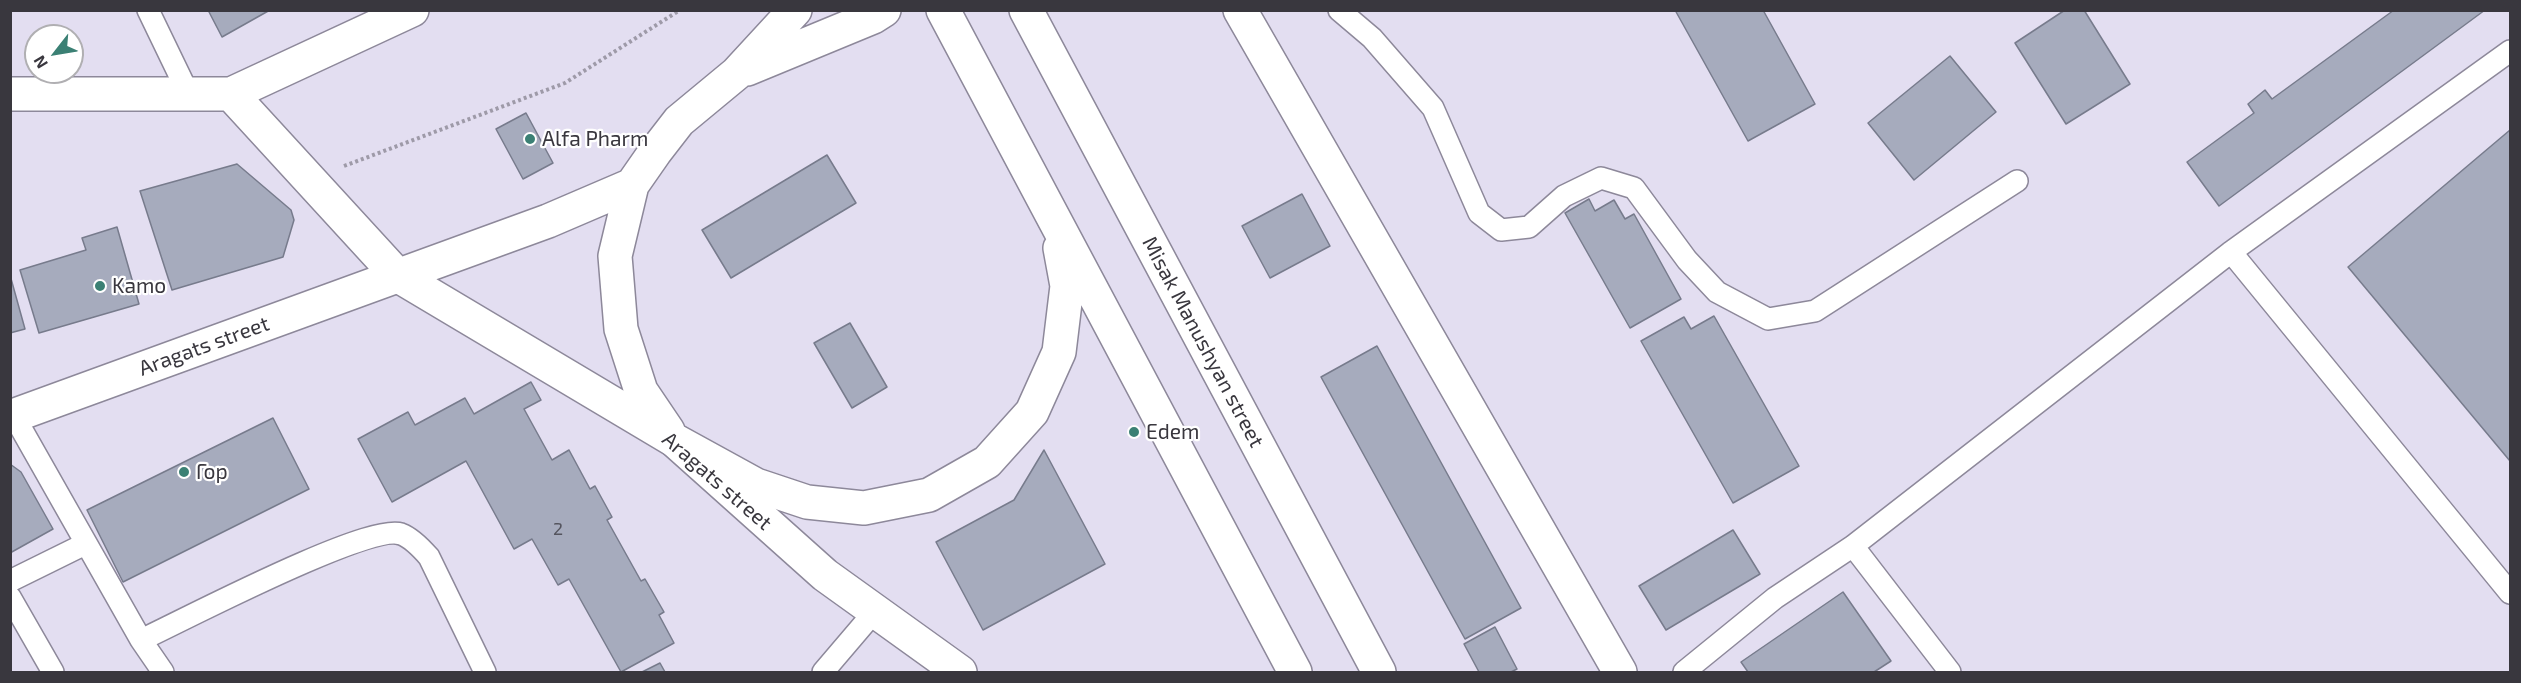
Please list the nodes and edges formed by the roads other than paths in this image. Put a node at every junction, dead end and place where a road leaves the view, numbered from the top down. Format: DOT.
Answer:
graph roads {
  1 [pos="148,10"];
  2 [pos="795,10"];
  3 [pos="884,10"];
  4 [pos="943,10"];
  5 [pos="1026,10"];
  6 [pos="1240,10"];
  7 [pos="1339,10"];
  8 [pos="407,12"];
  9 [pos="2511,51"];
  10 [pos="737,73"];
  11 [pos="10,94"];
  12 [pos="231,94"];
  13 [pos="189,95"];
  14 [pos="2017,181"];
  15 [pos="632,185"];
  16 [pos="1054,220"];
  17 [pos="2232,252"];
  18 [pos="397,274"];
  19 [pos="12,416"];
  20 [pos="674,440"];
  21 [pos="85,544"];
  22 [pos="1853,546"];
  23 [pos="10,581"];
  24 [pos="2511,593"];
  25 [pos="10,597"];
  26 [pos="874,611"];
  27 [pos="141,640"];
  28 [pos="53,672"];
  29 [pos="163,672"];
  30 [pos="485,672"];
  31 [pos="823,672"];
  32 [pos="960,672"];
  33 [pos="1295,672"];
  34 [pos="1379,672"];
  35 [pos="1620,672"];
  36 [pos="1684,672"];
  37 [pos="1950,672"];
  1 -- 13 [label="lane"];
  2 -- 10 [label="main road"];
  3 -- 10 [label="main road"];
  4 -- 16 [label="main road"];
  5 -- 34 [label="main road, Misak Manushyan street"];
  6 -- 35 [label="main road"];
  7 -- 14 [label="lane"];
  8 -- 12 [label="main road"];
  9 -- 17 [label="lane"];
  10 -- 15 [label="main road"];
  11 -- 13 [label="main road"];
  12 -- 13 [label="main road"];
  12 -- 18 [label="main road"];
  15 -- 18 [label="main road, Aragats street"];
  15 -- 20 [label="main road"];
  16 -- 20 [label="main road"];
  16 -- 33 [label="main road"];
  17 -- 22 [label="lane"];
  17 -- 24 [label="lane"];
  18 -- 19 [label="main road, Aragats street"];
  18 -- 20 [label="main road, Aragats street"];
  19 -- 21 [label="lane"];
  20 -- 26 [label="main road, Aragats street"];
  21 -- 23 [label="lane"];
  21 -- 27 [label="lane"];
  22 -- 36 [label="lane"];
  22 -- 37 [label="lane"];
  25 -- 28 [label="lane"];
  26 -- 31 [label="lane"];
  26 -- 32 [label="main road, Aragats street"];
  27 -- 29 [label="lane"];
  27 -- 30 [label="lane"];
}
